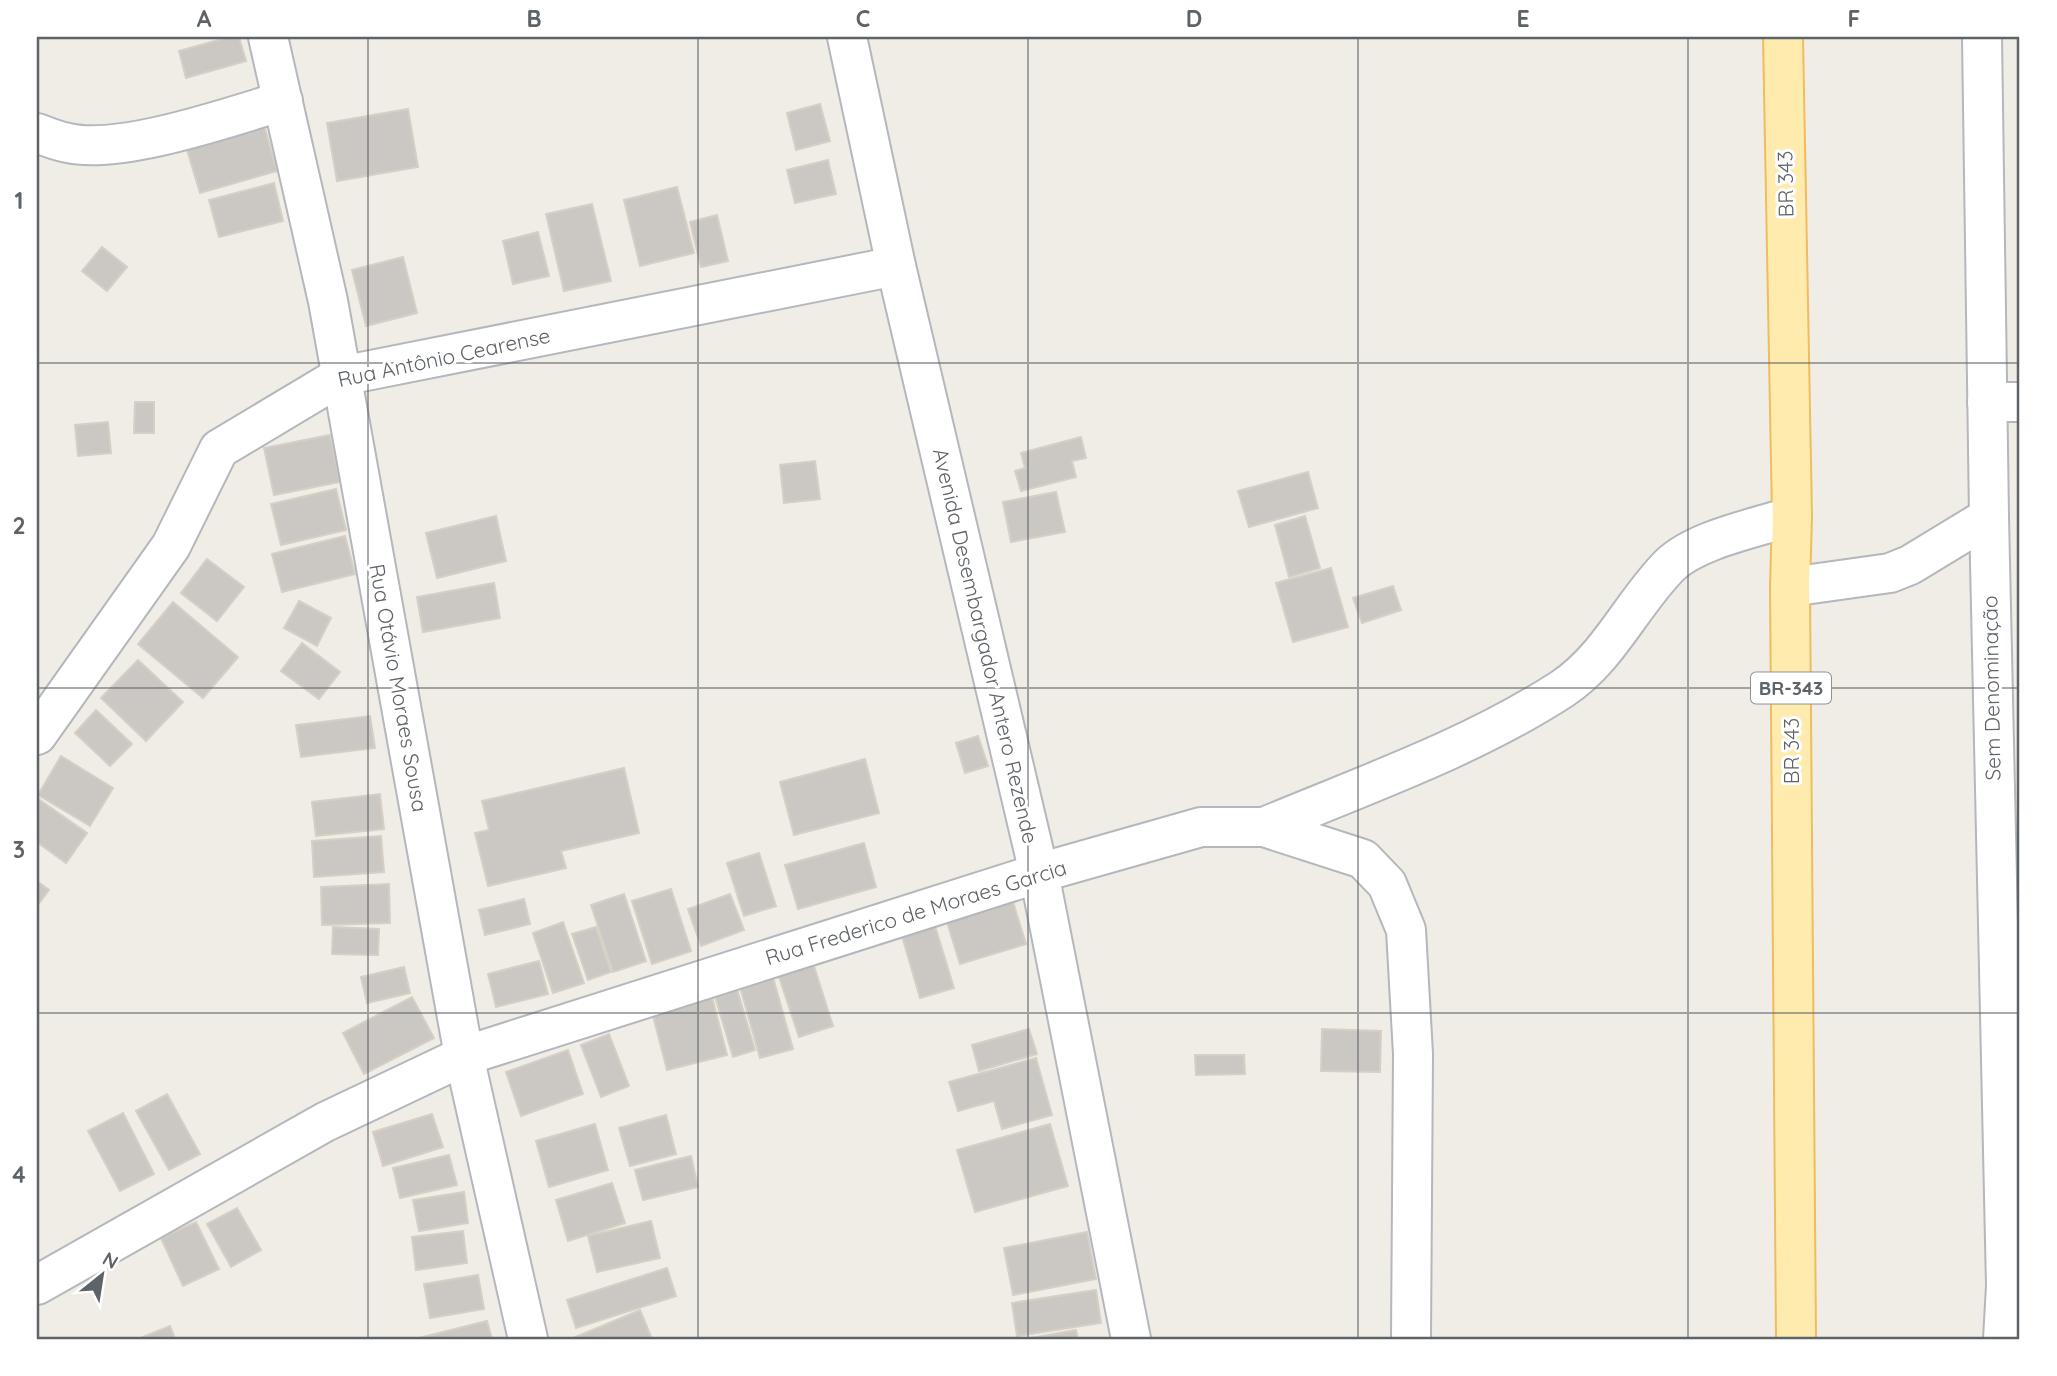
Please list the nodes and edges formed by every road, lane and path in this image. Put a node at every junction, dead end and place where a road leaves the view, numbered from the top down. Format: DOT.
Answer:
graph roads {
  1 [pos="268,37"];
  2 [pos="847,37"];
  3 [pos="1783,37"];
  4 [pos="1982,37"];
  5 [pos="283,101"];
  6 [pos="37,133"];
  7 [pos="896,266"];
  8 [pos="341,376"];
  9 [pos="2003,402"];
  10 [pos="1792,516"];
  11 [pos="1989,517"];
  12 [pos="1790,587"];
  13 [pos="37,735"];
  14 [pos="1264,827"];
  15 [pos="1039,873"];
  16 [pos="464,1056"];
  17 [pos="37,1284"];
  18 [pos="528,1339"];
  19 [pos="1131,1339"];
  20 [pos="1411,1339"];
  21 [pos="1796,1339"];
  22 [pos="2003,1339"];
  1 -- 5 [label="street, Rua Otávio Moraes Sousa"];
  2 -- 7 [label="street, Avenida Desembargador Antero Rezende"];
  3 -- 10 [label="main road, BR 343 / BR-343"];
  4 -- 9 [label="street, Sem Denominação"];
  5 -- 6 [label="street"];
  5 -- 8 [label="street, Rua Otávio Moraes Sousa"];
  7 -- 8 [label="street, Rua Antônio Cearense"];
  7 -- 15 [label="street, Avenida Desembargador Antero Rezende"];
  8 -- 13 [label="street, Rua Antônio Cearense"];
  8 -- 16 [label="street, Rua Otávio Moraes Sousa"];
  9 -- 11 [label="street, Sem Denominação"];
  10 -- 12 [label="main road, BR 343 / BR-343"];
  10 -- 14 [label="street"];
  11 -- 12 [label="street"];
  11 -- 22 [label="street, Sem Denominação"];
  12 -- 21 [label="main road, BR 343 / BR-343"];
  14 -- 15 [label="street, Rua Frederico de Moraes Garcia"];
  14 -- 20 [label="street, Rua Frederico de Moraes Garcia"];
  15 -- 16 [label="street, Rua Frederico de Moraes Garcia"];
  15 -- 19 [label="street, Avenida Desembargador Antero Rezende"];
  16 -- 17 [label="street, Rua Frederico de Moraes Garcia"];
  16 -- 18 [label="street, Rua Otávio Moraes Sousa"];
}
